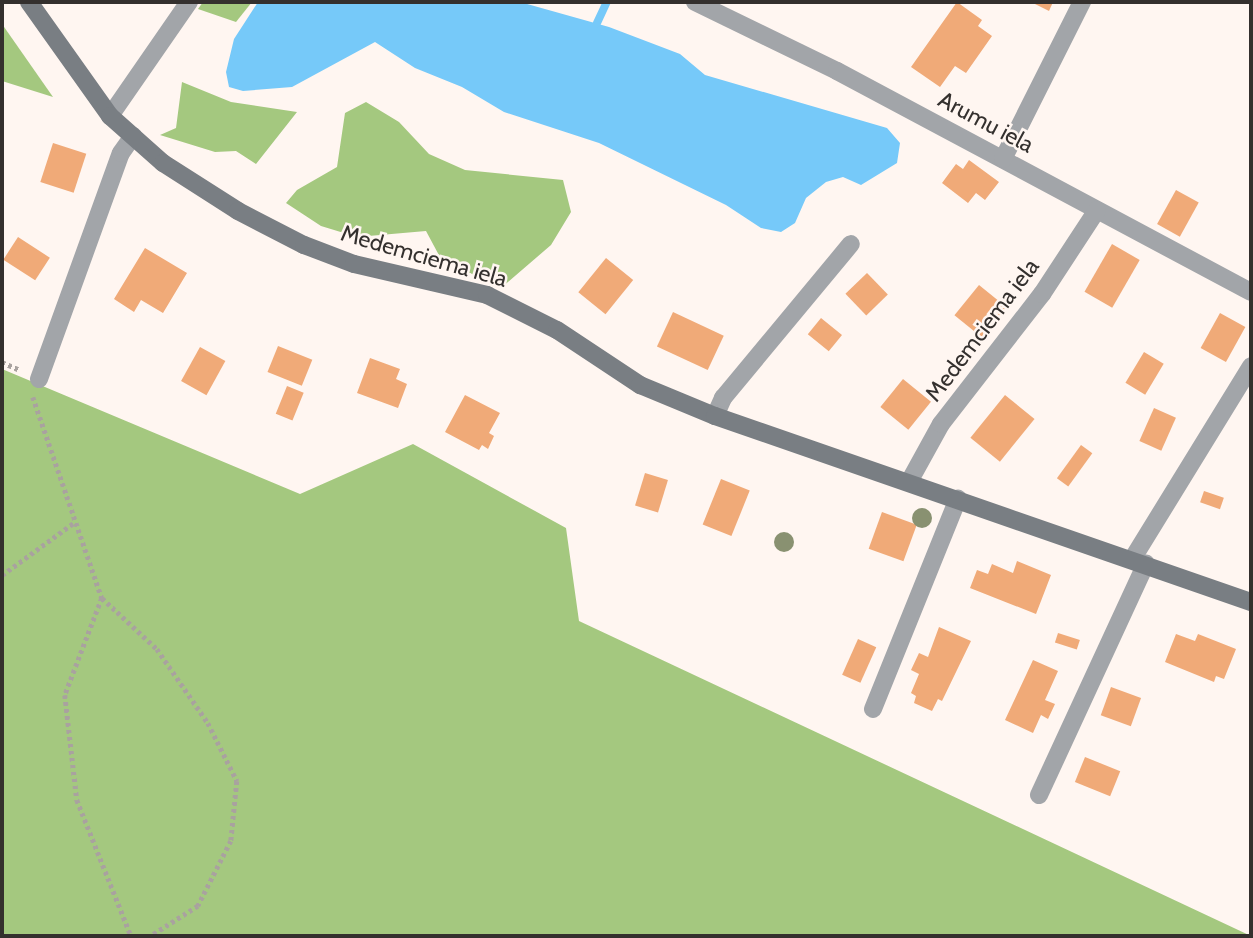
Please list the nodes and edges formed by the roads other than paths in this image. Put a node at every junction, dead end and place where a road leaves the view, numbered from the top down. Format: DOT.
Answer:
graph roads {
  1 [pos="29,2"];
  2 [pos="189,2"];
  3 [pos="695,2"];
  4 [pos="1082,2"];
  5 [pos="110,116"];
  6 [pos="133,136"];
  7 [pos="1003,159"];
  8 [pos="1097,210"];
  9 [pos="851,244"];
  10 [pos="1251,292"];
  11 [pos="1251,366"];
  12 [pos="39,379"];
  13 [pos="715,416"];
  14 [pos="909,482"];
  15 [pos="958,499"];
  16 [pos="1139,560"];
  17 [pos="1251,602"];
  18 [pos="873,709"];
  19 [pos="1039,795"];
  1 -- 5 [label="street, Medemciema iela"];
  2 -- 5 [label="street"];
  3 -- 7 [label="street, Arumu iela"];
  4 -- 7 [label="street"];
  5 -- 6 [label="street, Medemciema iela"];
  6 -- 12 [label="street"];
  6 -- 13 [label="street, Medemciema iela"];
  7 -- 8 [label="street, Arumu iela"];
  8 -- 10 [label="street, Arumu iela"];
  8 -- 14 [label="street, Medemciema iela"];
  9 -- 13 [label="street"];
  11 -- 16 [label="street"];
  13 -- 14 [label="street, Medemciema iela"];
  14 -- 15 [label="street, Medemciema iela"];
  15 -- 16 [label="street, Medemciema iela"];
  15 -- 18 [label="street"];
  16 -- 17 [label="street, Medemciema iela"];
  16 -- 19 [label="street"];
}
